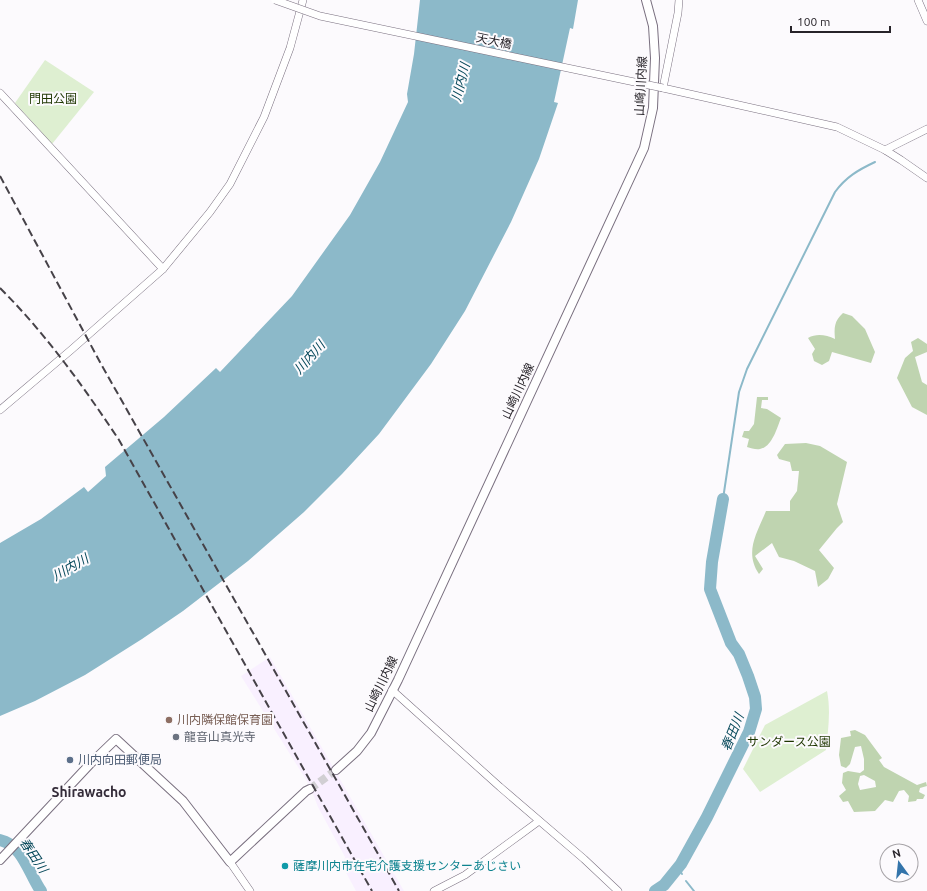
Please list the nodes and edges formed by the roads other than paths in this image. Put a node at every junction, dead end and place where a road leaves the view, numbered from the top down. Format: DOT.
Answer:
graph roads {
  1 [pos="275,0"];
  2 [pos="303,0"];
  3 [pos="646,0"];
  4 [pos="679,0"];
  5 [pos="918,0"];
  6 [pos="927,21"];
  7 [pos="663,88"];
  8 [pos="0,93"];
  9 [pos="927,129"];
  10 [pos="885,150"];
  11 [pos="927,178"];
  12 [pos="163,269"];
  13 [pos="0,410"];
  14 [pos="392,690"];
  15 [pos="336,770"];
  16 [pos="310,789"];
  17 [pos="539,821"];
  18 [pos="0,860"];
  19 [pos="230,862"];
  20 [pos="250,891"];
  21 [pos="434,891"];
  22 [pos="618,891"];
  1 -- 7 [label="street, 天大橋, bridge"];
  2 -- 12 [label="street"];
  3 -- 14 [label="main road, 山崎川内線"];
  4 -- 7 [label="street"];
  5 -- 6 [label="street"];
  7 -- 10 [label="street, 天大橋"];
  8 -- 12 [label="street"];
  9 -- 10 [label="street"];
  10 -- 11 [label="street, 天大橋"];
  12 -- 13 [label="street"];
  14 -- 15 [label="main road, 山崎川内線"];
  14 -- 17 [label="street"];
  16 -- 19 [label="main road"];
  17 -- 21 [label="street"];
  17 -- 22 [label="street"];
  18 -- 19 [label="main road"];
  19 -- 20 [label="street"];
}
